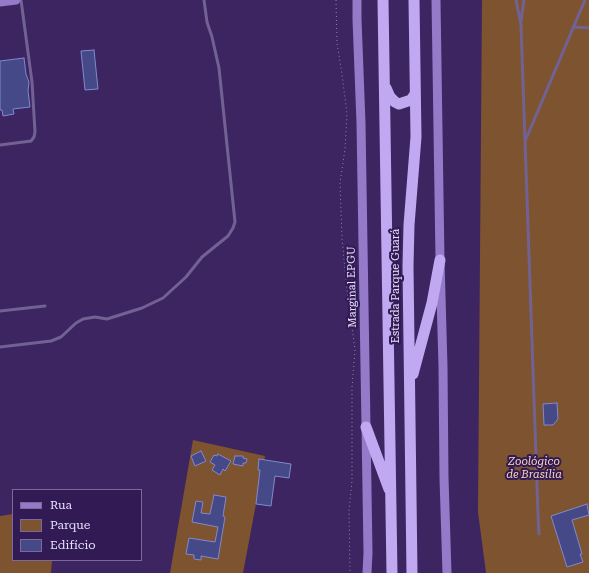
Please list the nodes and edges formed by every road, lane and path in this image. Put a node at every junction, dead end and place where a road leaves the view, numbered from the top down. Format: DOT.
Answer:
graph roads {
  1 [pos="16,0"];
  2 [pos="21,0"];
  3 [pos="204,0"];
  4 [pos="336,0"];
  5 [pos="357,0"];
  6 [pos="383,0"];
  7 [pos="414,0"];
  8 [pos="436,0"];
  9 [pos="516,0"];
  10 [pos="524,0"];
  11 [pos="585,0"];
  12 [pos="0,2"];
  13 [pos="521,25"];
  14 [pos="573,27"];
  15 [pos="589,28"];
  16 [pos="385,86"];
  17 [pos="415,94"];
  18 [pos="525,140"];
  19 [pos="0,145"];
  20 [pos="440,260"];
  21 [pos="45,306"];
  22 [pos="0,311"];
  23 [pos="0,347"];
  24 [pos="410,386"];
  25 [pos="366,427"];
  26 [pos="392,496"];
  27 [pos="539,534"];
  28 [pos="412,554"];
  29 [pos="350,573"];
  30 [pos="366,573"];
  31 [pos="392,573"];
  32 [pos="412,573"];
  33 [pos="416,573"];
  34 [pos="448,573"];
  1 -- 12 [label="street"];
  2 -- 19 [label="lane"];
  3 -- 23 [label="lane"];
  4 -- 29 [label="path"];
  5 -- 25 [label="street, Marginal EPGU"];
  6 -- 16 [label="highway, Estrada Parque Guará"];
  7 -- 17 [label="highway, Estrada Parque Guará"];
  8 -- 20 [label="street"];
  9 -- 13 [label="lane"];
  10 -- 13 [label="lane"];
  11 -- 14 [label="lane"];
  13 -- 18 [label="lane"];
  14 -- 15 [label="lane"];
  14 -- 18 [label="lane"];
  16 -- 17 [label="highway"];
  16 -- 26 [label="highway, Estrada Parque Guará"];
  17 -- 24 [label="highway, Estrada Parque Guará"];
  18 -- 27 [label="lane"];
  20 -- 24 [label="highway"];
  20 -- 34 [label="street"];
  21 -- 22 [label="lane"];
  24 -- 28 [label="highway, Estrada Parque Guará"];
  25 -- 26 [label="highway"];
  25 -- 30 [label="street, Marginal EPGU"];
  26 -- 31 [label="highway, Estrada Parque Guará"];
  28 -- 32 [label="highway, Estrada Parque Guará"];
  28 -- 33 [label="highway"];
}
